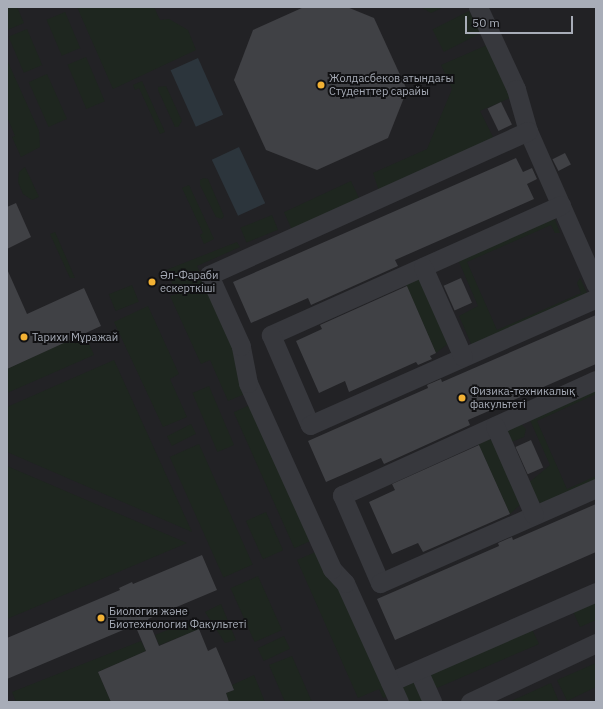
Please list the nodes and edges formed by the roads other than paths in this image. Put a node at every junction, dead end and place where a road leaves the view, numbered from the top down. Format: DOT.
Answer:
graph roads {
  1 [pos="478,7"];
  2 [pos="528,130"];
  3 [pos="561,205"];
  4 [pos="423,267"];
  5 [pos="596,285"];
  6 [pos="596,298"];
  7 [pos="463,357"];
  8 [pos="596,380"];
  9 [pos="494,426"];
  10 [pos="596,488"];
  11 [pos="534,515"];
  12 [pos="596,592"];
  13 [pos="596,643"];
  14 [pos="418,670"];
  15 [pos="390,682"];
  16 [pos="399,702"];
  17 [pos="432,702"];
  18 [pos="470,702"];
  1 -- 2 [label="street"];
  2 -- 3 [label="street"];
  2 -- 15 [label="street"];
  3 -- 4 [label="street"];
  3 -- 5 [label="street"];
  4 -- 7 [label="street"];
  4 -- 7 [label="street"];
  6 -- 7 [label="street"];
  8 -- 9 [label="street"];
  9 -- 11 [label="street"];
  9 -- 11 [label="street"];
  10 -- 11 [label="street"];
  12 -- 14 [label="street"];
  13 -- 18 [label="street"];
  14 -- 15 [label="street"];
  14 -- 17 [label="street"];
  15 -- 16 [label="street"];
}
